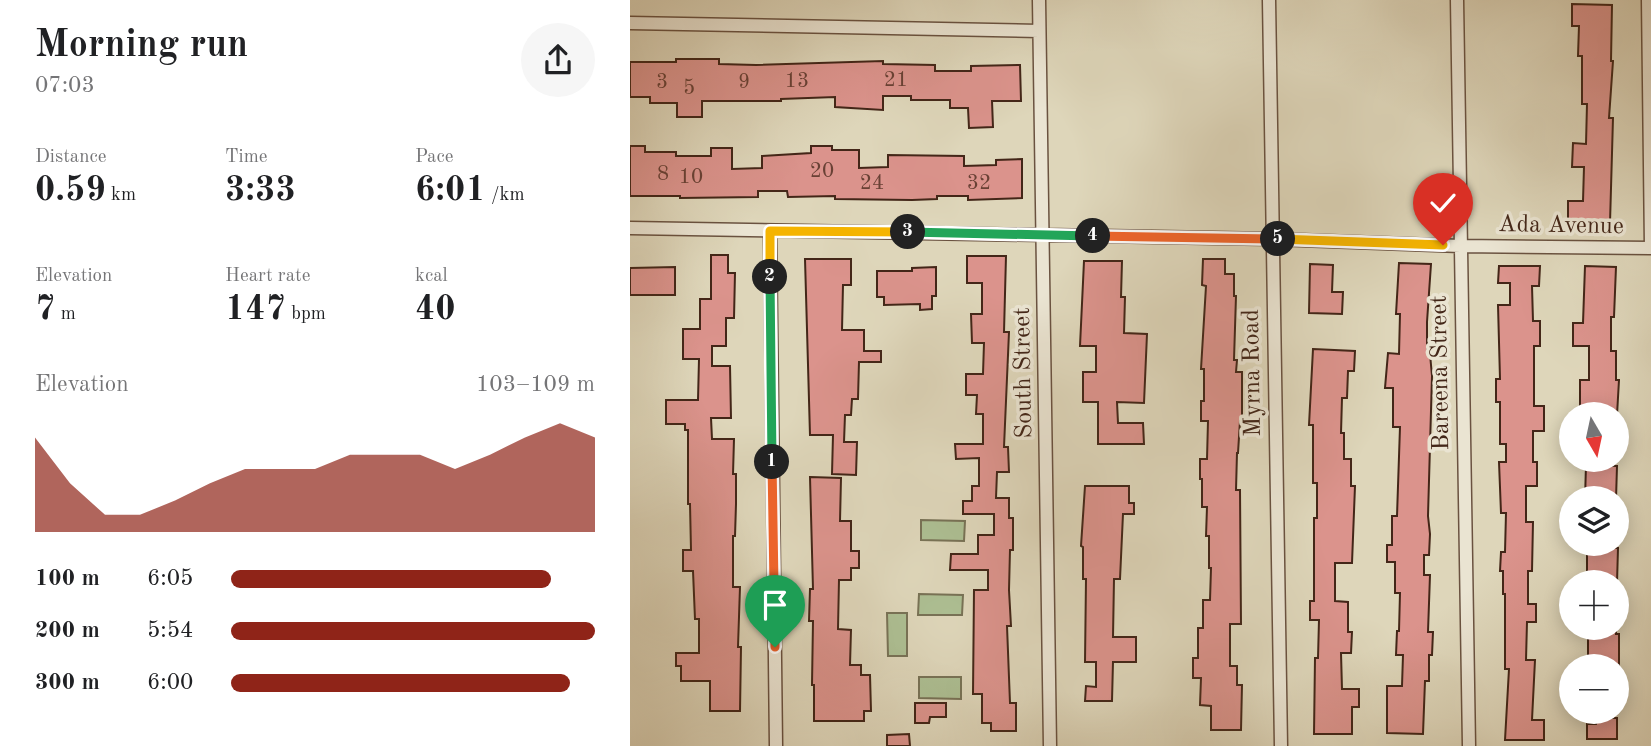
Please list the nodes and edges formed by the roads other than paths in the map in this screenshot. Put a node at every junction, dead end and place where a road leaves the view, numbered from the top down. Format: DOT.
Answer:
graph roads {
  1 [pos="1039,0"];
  2 [pos="1269,0"];
  3 [pos="1457,0"];
  4 [pos="1648,0"];
  5 [pos="630,23"];
  6 [pos="1039,31"];
  7 [pos="630,228"];
  8 [pos="770,231"];
  9 [pos="1043,234"];
  10 [pos="1272,239"];
  11 [pos="1460,246"];
  12 [pos="1651,248"];
  13 [pos="776,746"];
  14 [pos="1050,746"];
  15 [pos="1281,746"];
  16 [pos="1469,746"];
  1 -- 6 [label="street, South Street"];
  2 -- 10 [label="street, Myrna Road"];
  3 -- 11 [label="street, Bareena Street"];
  4 -- 12 [label="street"];
  5 -- 6 [label="street"];
  6 -- 9 [label="street, South Street"];
  7 -- 8 [label="street, Ada Avenue"];
  8 -- 9 [label="street, Ada Avenue"];
  8 -- 13 [label="street"];
  9 -- 10 [label="street, Ada Avenue"];
  9 -- 14 [label="street, South Street"];
  10 -- 11 [label="street, Ada Avenue"];
  10 -- 15 [label="street, Myrna Road"];
  11 -- 12 [label="street, Ada Avenue"];
  11 -- 16 [label="street, Bareena Street"];
}
